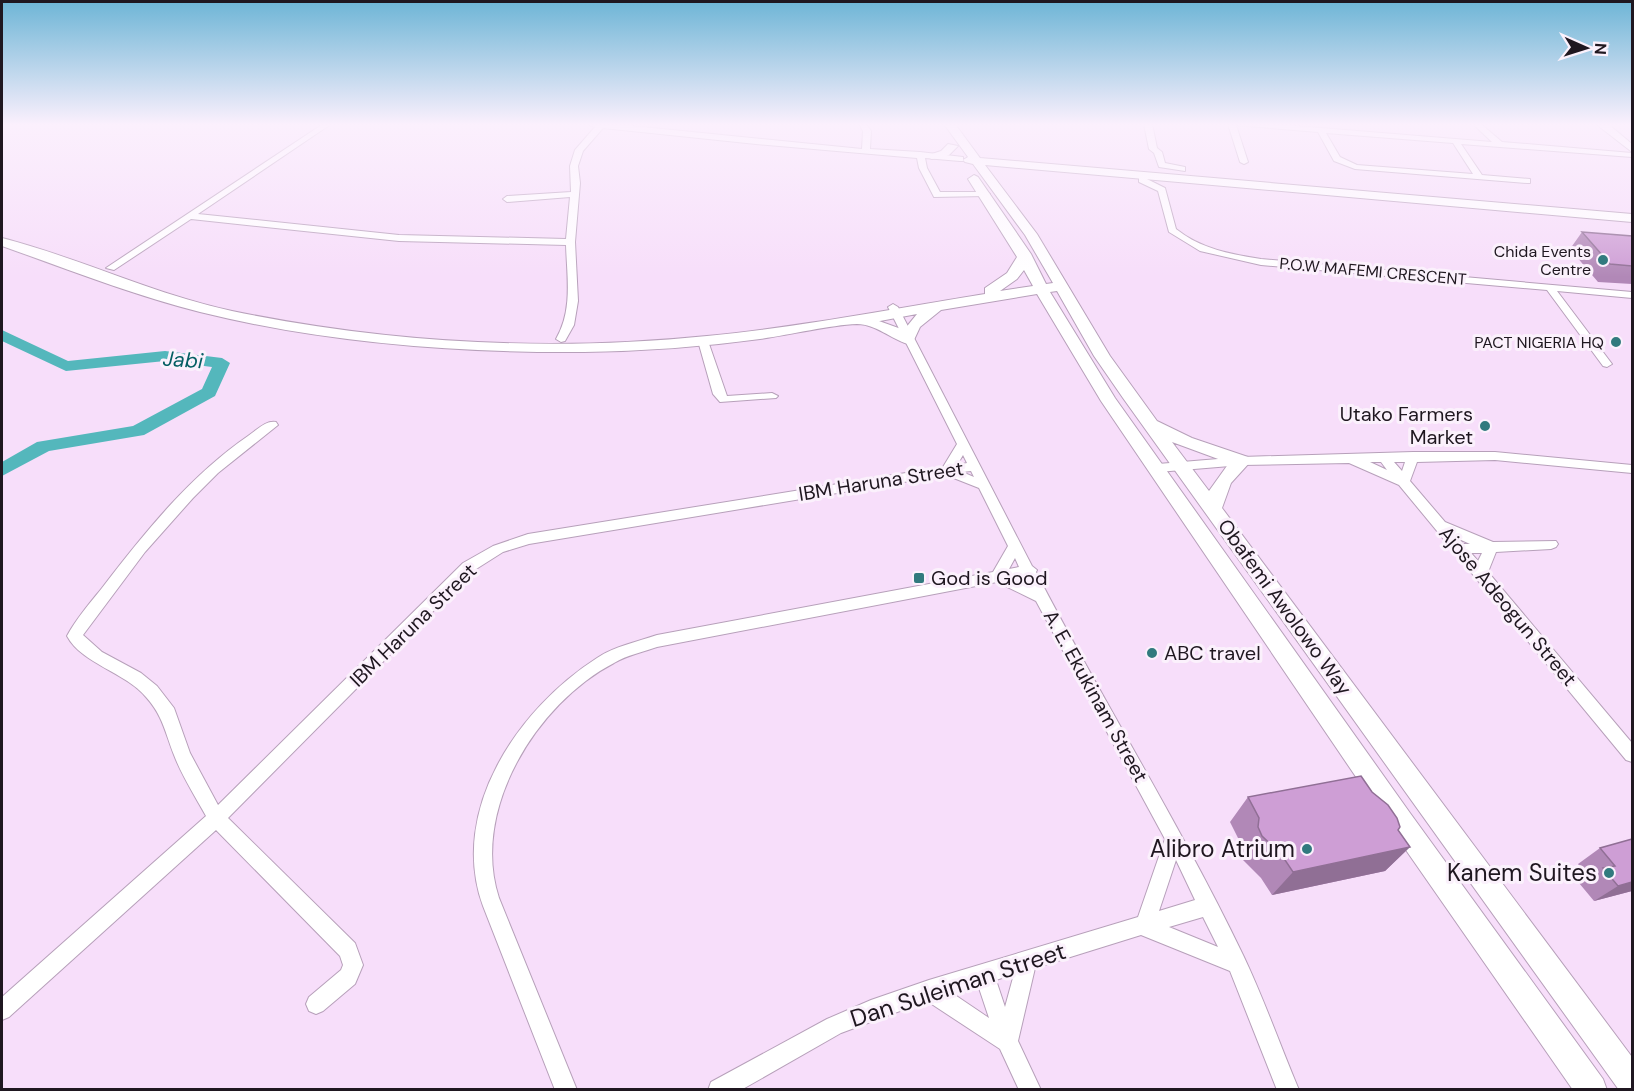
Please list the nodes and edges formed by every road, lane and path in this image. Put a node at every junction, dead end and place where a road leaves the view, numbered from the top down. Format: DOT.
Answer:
graph roads {
  1 [pos="251,175"];
  2 [pos="574,175"];
  3 [pos="927,175"];
  4 [pos="979,175"];
  5 [pos="1017,175"];
  6 [pos="1088,175"];
  7 [pos="1117,175"];
  8 [pos="1453,175"];
  9 [pos="1479,177"];
  10 [pos="1527,181"];
  11 [pos="1166,186"];
  12 [pos="992,192"];
  13 [pos="575,194"];
  14 [pos="507,200"];
  15 [pos="188,216"];
  16 [pos="1632,220"];
  17 [pos="2,234"];
  18 [pos="2,242"];
  19 [pos="570,242"];
  20 [pos="1024,254"];
  21 [pos="111,268"];
  22 [pos="1051,284"];
  23 [pos="1550,288"];
  24 [pos="992,294"];
  25 [pos="1632,295"];
  26 [pos="938,306"];
  27 [pos="894,310"];
  28 [pos="1057,316"];
  29 [pos="846,321"];
  30 [pos="399,337"];
  31 [pos="561,339"];
  32 [pos="908,339"];
  33 [pos="704,341"];
  34 [pos="1607,364"];
  35 [pos="772,396"];
  36 [pos="1150,423"];
  37 [pos="272,425"];
  38 [pos="964,443"];
  39 [pos="1413,456"];
  40 [pos="1383,457"];
  41 [pos="1348,458"];
  42 [pos="1242,461"];
  43 [pos="1181,465"];
  44 [pos="976,466"];
  45 [pos="1158,468"];
  46 [pos="1632,469"];
  47 [pos="946,471"];
  48 [pos="1404,482"];
  49 [pos="986,486"];
  50 [pos="1213,508"];
  51 [pos="1440,526"];
  52 [pos="1016,544"];
  53 [pos="1551,544"];
  54 [pos="1491,547"];
  55 [pos="1459,549"];
  56 [pos="1030,570"];
  57 [pos="1480,574"];
  58 [pos="998,576"];
  59 [pos="1043,598"];
  60 [pos="1632,755"];
  61 [pos="216,818"];
  62 [pos="1174,838"];
  63 [pos="1208,906"];
  64 [pos="1143,927"];
  65 [pos="1028,960"];
  66 [pos="1237,964"];
  67 [pos="984,974"];
  68 [pos="929,990"];
  69 [pos="316,1004"];
  70 [pos="2,1010"];
  71 [pos="1007,1042"];
  72 [pos="1632,1082"];
  73 [pos="566,1089"];
  74 [pos="719,1089"];
  75 [pos="1030,1089"];
  76 [pos="1288,1089"];
  77 [pos="1592,1089"];
  1 -- 15 [label="street"];
  2 -- 13 [label="street"];
  3 -- 12 [label="street"];
  4 -- 12 [label="main road, Obafemi Awolowo Way"];
  5 -- 12 [label="main road"];
  6 -- 11 [label="main road"];
  7 -- 16 [label="main road"];
  8 -- 9 [label="street"];
  9 -- 10 [label="street"];
  11 -- 16 [label="main road"];
  11 -- 23 [label="street, P.O.W MAFEMI CRESCENT"];
  12 -- 20 [label="main road, Obafemi Awolowo Way"];
  12 -- 22 [label="main road, Obafemi Awolowo Way"];
  13 -- 14 [label="street"];
  13 -- 19 [label="street"];
  15 -- 19 [label="street"];
  15 -- 21 [label="street"];
  17 -- 21 [label="main road"];
  18 -- 30 [label="main road"];
  19 -- 31 [label="street"];
  20 -- 22 [label="main road, Obafemi Awolowo Way"];
  20 -- 24 [label="main road"];
  21 -- 30 [label="main road"];
  22 -- 24 [label="main road"];
  22 -- 28 [label="main road, Obafemi Awolowo Way"];
  22 -- 36 [label="main road, Obafemi Awolowo Way"];
  23 -- 25 [label="street, P.O.W MAFEMI CRESCENT"];
  23 -- 34 [label="street"];
  24 -- 26 [label="main road"];
  24 -- 27 [label="main road"];
  24 -- 28 [label="main road"];
  26 -- 27 [label="main road"];
  26 -- 32 [label="main road"];
  27 -- 29 [label="main road"];
  27 -- 31 [label="main road"];
  27 -- 32 [label="street, A. E. Ekukinam Street"];
  28 -- 45 [label="main road, Obafemi Awolowo Way"];
  29 -- 32 [label="main road"];
  29 -- 33 [label="main road"];
  30 -- 31 [label="main road"];
  30 -- 33 [label="main road"];
  32 -- 38 [label="street, A. E. Ekukinam Street"];
  33 -- 35 [label="street"];
  36 -- 42 [label="main road"];
  36 -- 43 [label="main road, Obafemi Awolowo Way"];
  37 -- 61 [label="street"];
  38 -- 44 [label="street, A. E. Ekukinam Street"];
  38 -- 47 [label="street"];
  39 -- 40 [label="street"];
  39 -- 46 [label="street"];
  39 -- 48 [label="street"];
  40 -- 41 [label="street"];
  40 -- 48 [label="street, Ajose Adeogun Street"];
  41 -- 42 [label="street"];
  41 -- 48 [label="street"];
  42 -- 43 [label="street"];
  42 -- 50 [label="main road"];
  43 -- 45 [label="street"];
  43 -- 50 [label="main road, Obafemi Awolowo Way"];
  44 -- 47 [label="street, IBM Haruna Street"];
  44 -- 49 [label="street, A. E. Ekukinam Street"];
  45 -- 77 [label="main road, Obafemi Awolowo Way"];
  47 -- 49 [label="street"];
  47 -- 61 [label="street, IBM Haruna Street"];
  48 -- 51 [label="street, Ajose Adeogun Street"];
  49 -- 52 [label="street, A. E. Ekukinam Street"];
  50 -- 72 [label="main road, Obafemi Awolowo Way"];
  51 -- 54 [label="street"];
  51 -- 55 [label="street, Ajose Adeogun Street"];
  52 -- 56 [label="street, A. E. Ekukinam Street"];
  52 -- 58 [label="street"];
  53 -- 54 [label="street"];
  54 -- 55 [label="street"];
  54 -- 57 [label="street"];
  55 -- 57 [label="street, Ajose Adeogun Street"];
  56 -- 58 [label="street"];
  56 -- 59 [label="street, A. E. Ekukinam Street"];
  57 -- 60 [label="street, Ajose Adeogun Street"];
  58 -- 59 [label="street"];
  58 -- 73 [label="street"];
  59 -- 62 [label="street, A. E. Ekukinam Street"];
  61 -- 69 [label="street"];
  61 -- 70 [label="street, IBM Haruna Street"];
  62 -- 63 [label="street, A. E. Ekukinam Street"];
  62 -- 64 [label="street"];
  63 -- 64 [label="street, Dan Suleiman Street"];
  63 -- 66 [label="street, A. E. Ekukinam Street"];
  64 -- 65 [label="street, Dan Suleiman Street"];
  64 -- 66 [label="street"];
  65 -- 67 [label="street, Dan Suleiman Street"];
  65 -- 71 [label="street"];
  66 -- 76 [label="street, A. E. Ekukinam Street"];
  67 -- 68 [label="street, Dan Suleiman Street"];
  67 -- 71 [label="street"];
  68 -- 71 [label="street"];
  68 -- 74 [label="street, Dan Suleiman Street"];
  71 -- 75 [label="street"];
}
